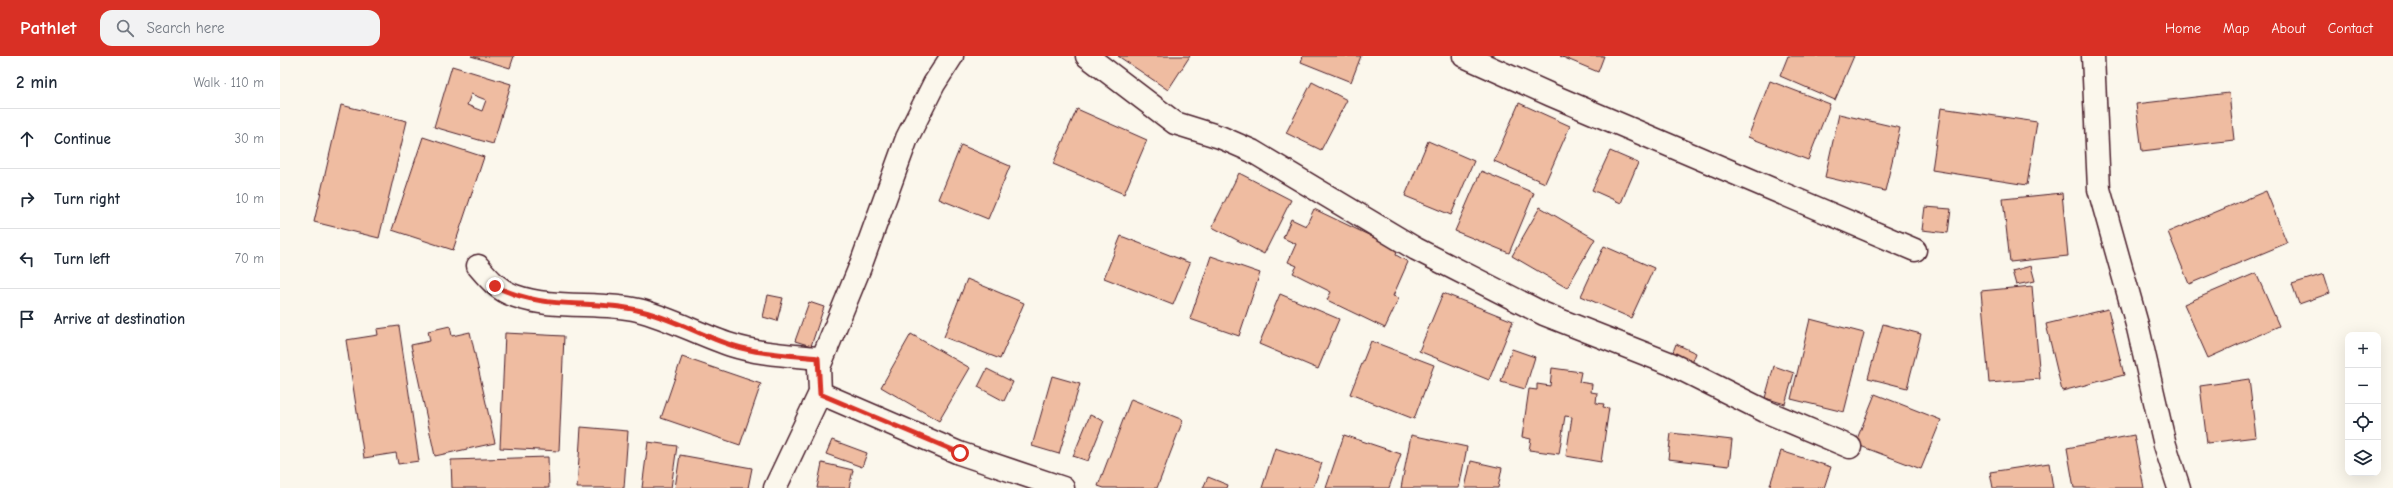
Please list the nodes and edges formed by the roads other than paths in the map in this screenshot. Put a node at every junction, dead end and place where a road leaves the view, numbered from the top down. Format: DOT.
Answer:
graph roads {
  1 [pos="952,56"];
  2 [pos="1087,56"];
  3 [pos="1464,56"];
  4 [pos="2093,56"];
  5 [pos="1915,250"];
  6 [pos="478,266"];
  7 [pos="820,367"];
  8 [pos="820,394"];
  9 [pos="1850,447"];
  10 [pos="775,488"];
  11 [pos="1063,488"];
  12 [pos="2179,488"];
  1 -- 7 [label="street"];
  2 -- 9 [label="street"];
  3 -- 5 [label="street"];
  4 -- 12 [label="street"];
  6 -- 7 [label="street"];
  7 -- 8 [label="street"];
  8 -- 10 [label="street"];
  8 -- 11 [label="street"];
}
